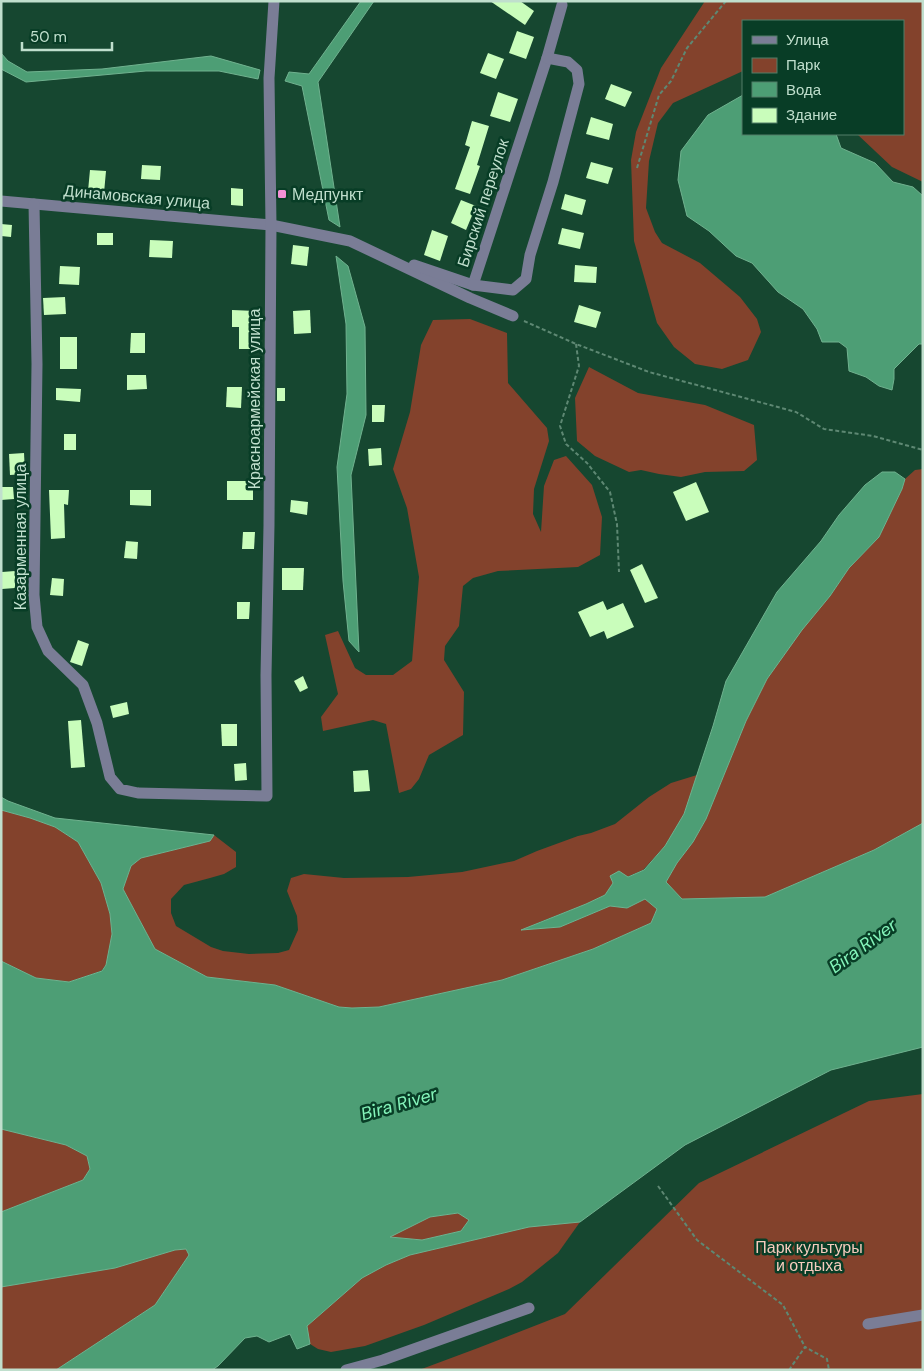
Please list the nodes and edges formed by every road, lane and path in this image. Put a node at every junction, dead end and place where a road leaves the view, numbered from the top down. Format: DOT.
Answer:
graph roads {
  1 [pos="274,1"];
  2 [pos="726,1"];
  3 [pos="562,5"];
  4 [pos="547,58"];
  5 [pos="637,168"];
  6 [pos="1,201"];
  7 [pos="34,204"];
  8 [pos="271,225"];
  9 [pos="350,241"];
  10 [pos="473,285"];
  11 [pos="513,316"];
  12 [pos="576,344"];
  13 [pos="923,450"];
  14 [pos="619,572"];
  15 [pos="267,796"];
  16 [pos="658,1186"];
  17 [pos="529,1308"];
  18 [pos="923,1315"];
  19 [pos="868,1324"];
  20 [pos="804,1347"];
  21 [pos="346,1370"];
  22 [pos="789,1370"];
  23 [pos="829,1370"];
  1 -- 8 [label="street, Красноармейская улица"];
  2 -- 5 [label="path"];
  3 -- 4 [label="street, Бирский переулок"];
  4 -- 10 [label="street, Бирский переулок"];
  4 -- 10 [label="street"];
  6 -- 7 [label="street, Динамовская улица"];
  7 -- 8 [label="street, Динамовская улица"];
  7 -- 15 [label="street, Казарменная улица"];
  8 -- 9 [label="street, Динамовская улица"];
  8 -- 15 [label="street, Красноармейская улица"];
  9 -- 10 [label="street, Бирский переулок"];
  9 -- 11 [label="street"];
  11 -- 12 [label="path"];
  12 -- 13 [label="path"];
  12 -- 14 [label="path"];
  16 -- 20 [label="path"];
  17 -- 21 [label="street"];
  18 -- 19 [label="street"];
  20 -- 22 [label="path"];
  20 -- 23 [label="path"];
}
